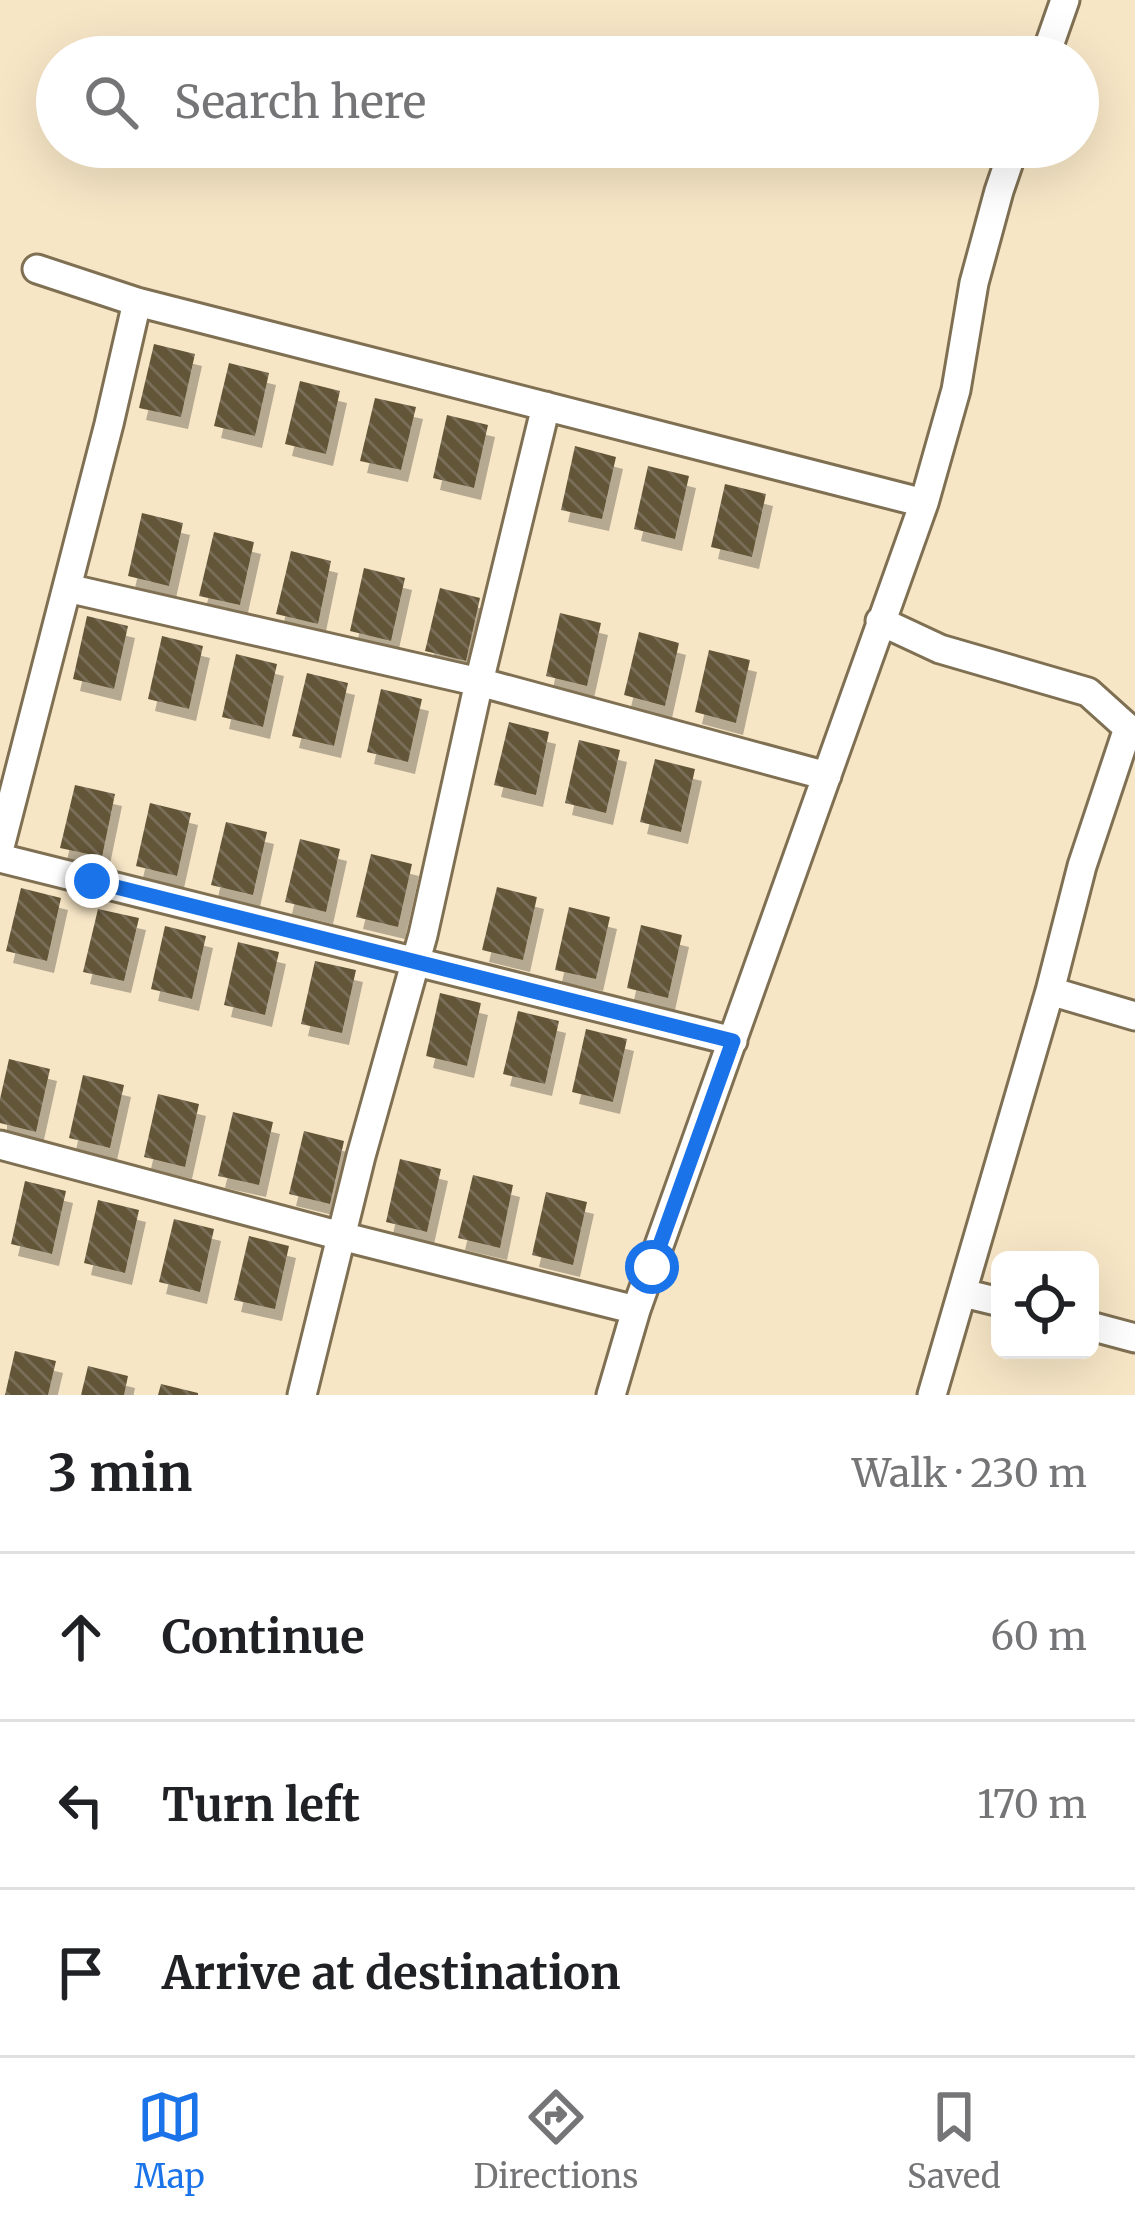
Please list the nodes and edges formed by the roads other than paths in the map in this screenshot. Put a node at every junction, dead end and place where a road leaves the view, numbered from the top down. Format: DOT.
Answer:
graph roads {
  1 [pos="1065,0"];
  2 [pos="1052,36"];
  3 [pos="1006,168"];
  4 [pos="37,269"];
  5 [pos="137,302"];
  6 [pos="546,406"];
  7 [pos="924,502"];
  8 [pos="67,588"];
  9 [pos="880,621"];
  10 [pos="478,682"];
  11 [pos="1131,729"];
  12 [pos="827,776"];
  13 [pos="0,847"];
  14 [pos="0,858"];
  15 [pos="415,962"];
  16 [pos="1050,991"];
  17 [pos="1135,1016"];
  18 [pos="733,1041"];
  19 [pos="0,1144"];
  20 [pos="341,1236"];
  21 [pos="963,1293"];
  22 [pos="991,1300"];
  23 [pos="636,1310"];
  24 [pos="1099,1328"];
  25 [pos="1135,1338"];
  26 [pos="302,1395"];
  27 [pos="611,1395"];
  28 [pos="932,1395"];
  1 -- 2 [label="street"];
  3 -- 7 [label="street"];
  4 -- 5 [label="street"];
  5 -- 6 [label="street"];
  5 -- 8 [label="street"];
  6 -- 7 [label="street"];
  6 -- 10 [label="street"];
  7 -- 9 [label="street"];
  8 -- 10 [label="street"];
  8 -- 13 [label="street"];
  9 -- 11 [label="street"];
  9 -- 12 [label="street"];
  10 -- 12 [label="street"];
  10 -- 15 [label="street"];
  11 -- 16 [label="street"];
  12 -- 18 [label="street"];
  14 -- 15 [label="street"];
  15 -- 18 [label="street"];
  15 -- 20 [label="street"];
  16 -- 17 [label="street"];
  16 -- 21 [label="street"];
  18 -- 23 [label="street"];
  19 -- 20 [label="street"];
  20 -- 23 [label="street"];
  20 -- 26 [label="street"];
  21 -- 22 [label="street"];
  21 -- 28 [label="street"];
  23 -- 27 [label="street"];
  24 -- 25 [label="street"];
}
